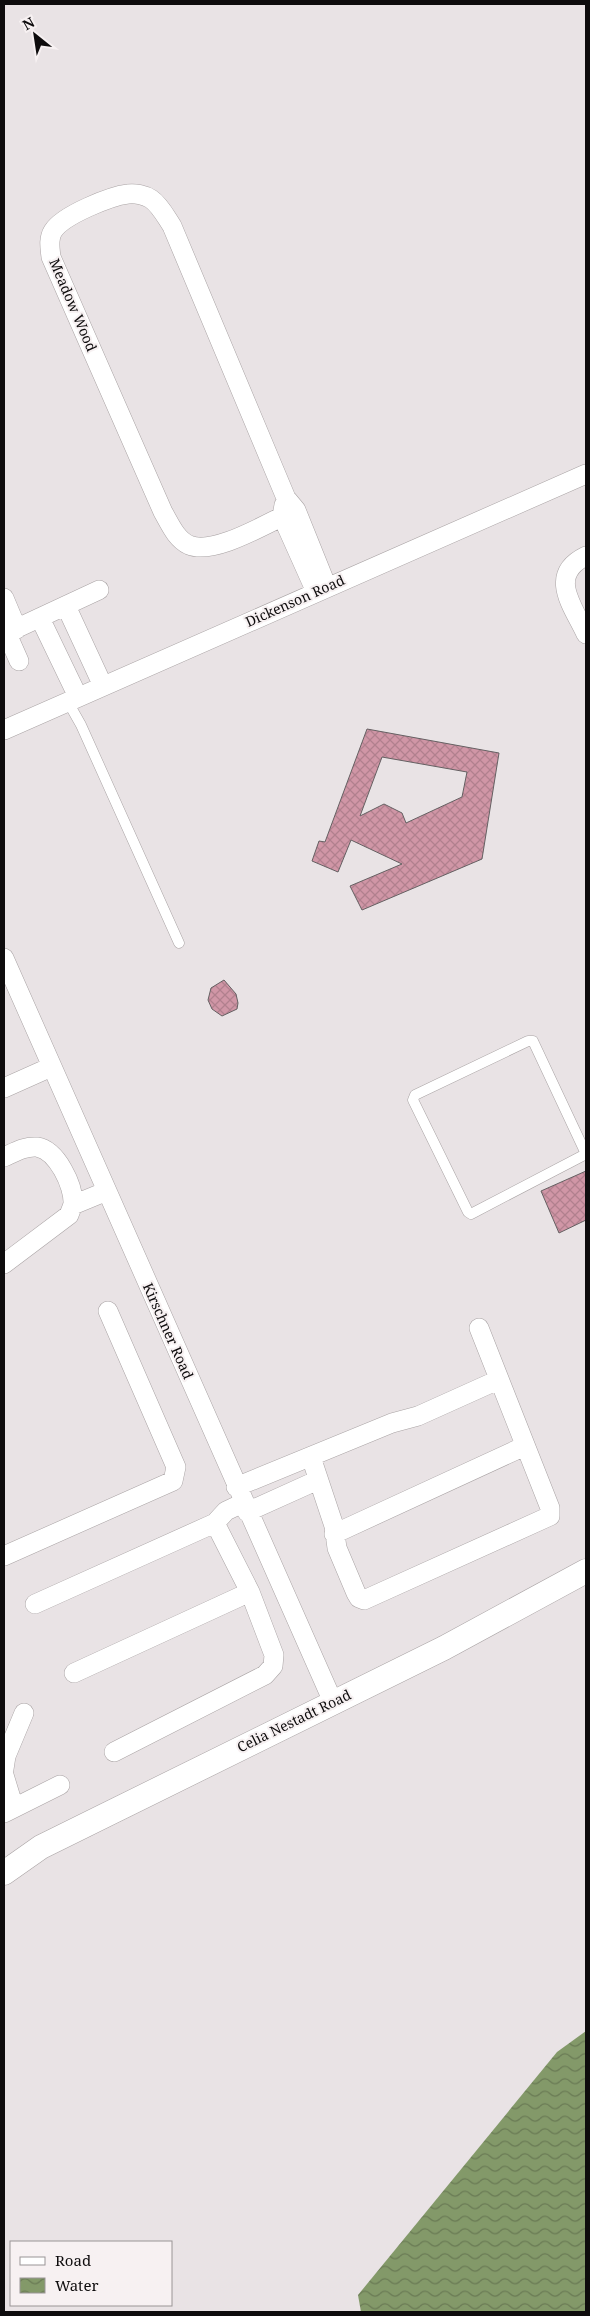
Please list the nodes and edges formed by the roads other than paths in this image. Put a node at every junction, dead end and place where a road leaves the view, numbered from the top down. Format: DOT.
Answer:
graph roads {
  1 [pos="586,474"];
  2 [pos="288,508"];
  3 [pos="586,556"];
  4 [pos="322,589"];
  5 [pos="99,590"];
  6 [pos="4,598"];
  7 [pos="66,606"];
  8 [pos="40,618"];
  9 [pos="18,628"];
  10 [pos="586,634"];
  11 [pos="19,661"];
  12 [pos="103,686"];
  13 [pos="73,700"];
  14 [pos="4,730"];
  15 [pos="180,943"];
  16 [pos="4,958"];
  17 [pos="52,1067"];
  18 [pos="4,1088"];
  19 [pos="586,1154"];
  20 [pos="4,1157"];
  21 [pos="107,1191"];
  22 [pos="73,1205"];
  23 [pos="4,1264"];
  24 [pos="108,1311"];
  25 [pos="479,1328"];
  26 [pos="498,1380"];
  27 [pos="525,1446"];
  28 [pos="311,1457"];
  29 [pos="318,1480"];
  30 [pos="242,1501"];
  31 [pos="215,1523"];
  32 [pos="334,1534"];
  33 [pos="4,1556"];
  34 [pos="586,1558"];
  35 [pos="586,1571"];
  36 [pos="250,1592"];
  37 [pos="35,1604"];
  38 [pos="74,1673"];
  39 [pos="330,1696"];
  40 [pos="24,1714"];
  41 [pos="114,1752"];
  42 [pos="4,1769"];
  43 [pos="4,1775"];
  44 [pos="60,1785"];
  45 [pos="9,1811"];
  46 [pos="4,1859"];
  47 [pos="4,1873"];
  1 -- 4 [label="street, Dickenson Road"];
  2 -- 2 [label="street, Meadow Wood"];
  2 -- 4 [label="street, Meadow Wood"];
  3 -- 10 [label="street"];
  4 -- 12 [label="street, Dickenson Road"];
  5 -- 7 [label="street"];
  6 -- 9 [label="street"];
  7 -- 8 [label="street"];
  7 -- 12 [label="street"];
  8 -- 9 [label="street"];
  8 -- 13 [label="street"];
  9 -- 11 [label="street"];
  12 -- 13 [label="street, Dickenson Road"];
  13 -- 14 [label="street, Dickenson Road"];
  13 -- 15 [label="lane"];
  16 -- 17 [label="street, Kirschner Road"];
  17 -- 18 [label="street"];
  17 -- 21 [label="street, Kirschner Road"];
  19 -- 19 [label="lane"];
  20 -- 22 [label="street"];
  21 -- 22 [label="street"];
  21 -- 30 [label="street, Kirschner Road"];
  22 -- 23 [label="street"];
  24 -- 33 [label="street"];
  25 -- 26 [label="street"];
  26 -- 27 [label="street"];
  26 -- 28 [label="street"];
  27 -- 32 [label="street"];
  27 -- 32 [label="street"];
  28 -- 29 [label="street"];
  28 -- 30 [label="street"];
  29 -- 30 [label="street"];
  29 -- 32 [label="street"];
  30 -- 31 [label="street"];
  30 -- 39 [label="street, Kirschner Road"];
  31 -- 36 [label="street"];
  31 -- 37 [label="street"];
  34 -- 39 [label="street, Celia Nestadt Road"];
  35 -- 39 [label="street, Celia Nestadt Road"];
  36 -- 38 [label="street"];
  36 -- 41 [label="street"];
  39 -- 46 [label="street, Celia Nestadt Road"];
  39 -- 47 [label="street, Celia Nestadt Road"];
  40 -- 42 [label="street"];
  43 -- 45 [label="street"];
  44 -- 45 [label="street"];
}
